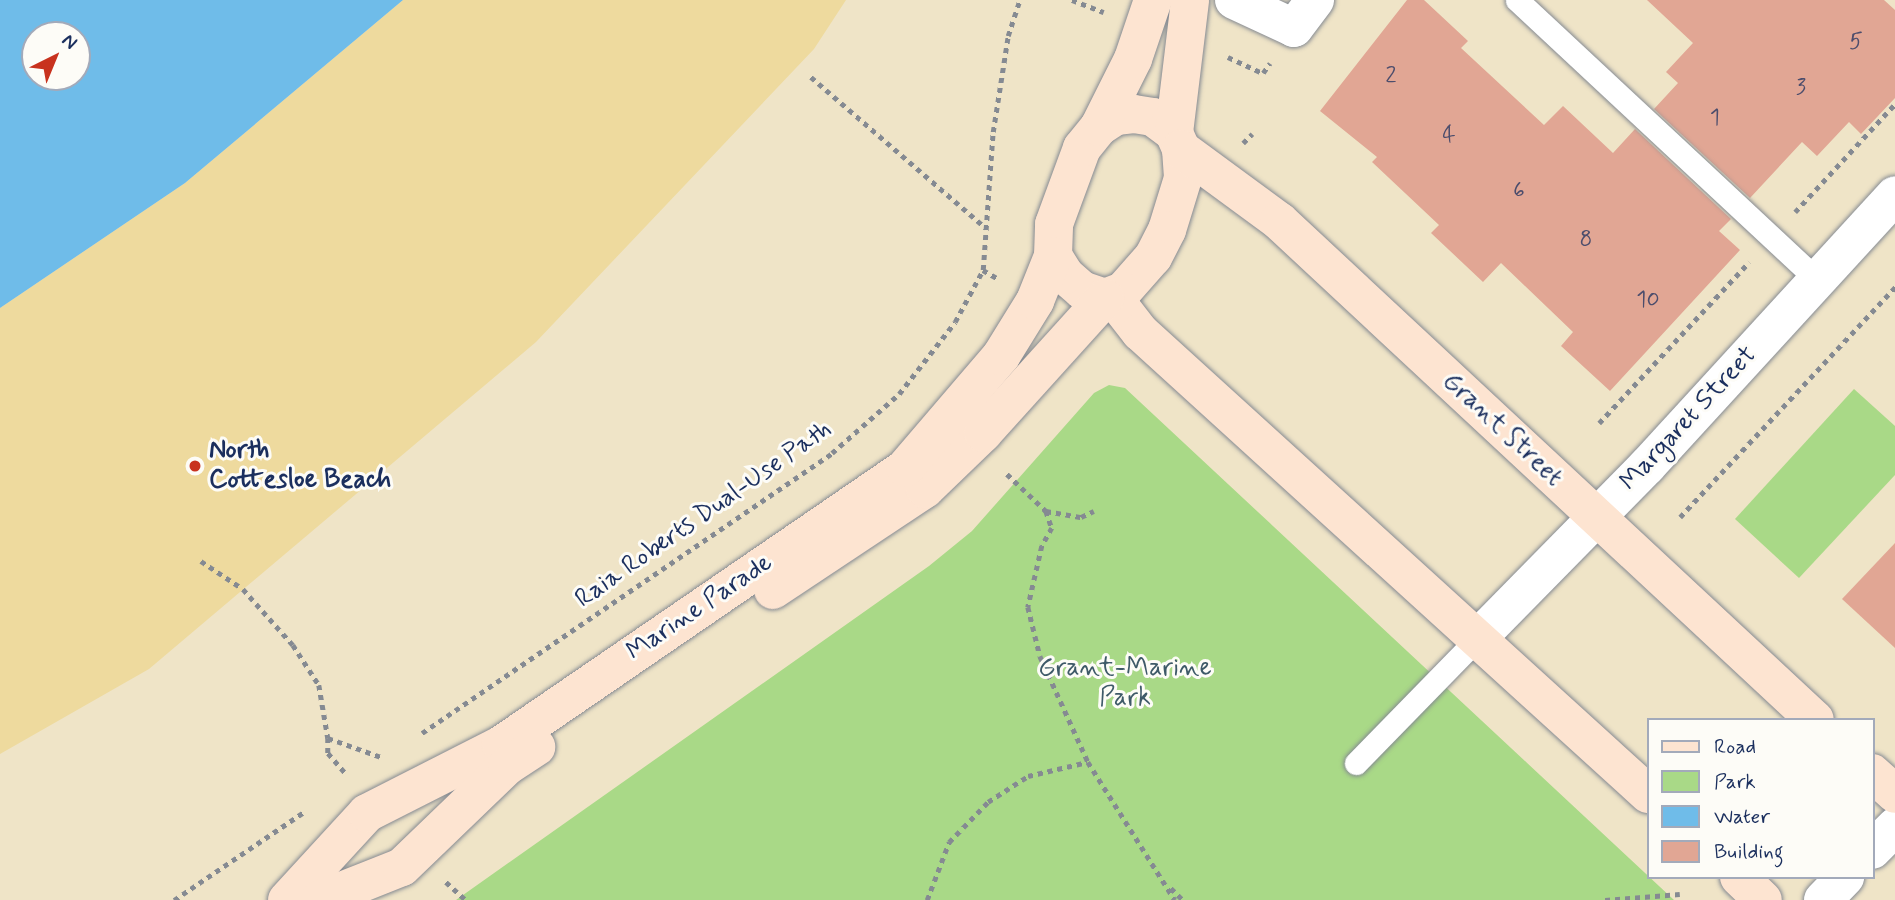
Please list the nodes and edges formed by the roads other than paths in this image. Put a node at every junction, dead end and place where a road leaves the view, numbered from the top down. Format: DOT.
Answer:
graph roads {
  1 [pos="1153,0"];
  2 [pos="1190,0"];
  3 [pos="1234,0"];
  4 [pos="1315,0"];
  5 [pos="1517,0"];
  6 [pos="1099,127"];
  7 [pos="1177,141"];
  8 [pos="1895,195"];
  9 [pos="1053,256"];
  10 [pos="1817,280"];
  11 [pos="1109,297"];
  12 [pos="1596,517"];
  13 [pos="1478,638"];
  14 [pos="1813,718"];
  15 [pos="1356,763"];
  16 [pos="1874,775"];
  17 [pos="1646,792"];
  18 [pos="1895,794"];
  19 [pos="1895,827"];
  20 [pos="1874,848"];
  21 [pos="1741,879"];
  22 [pos="1844,879"];
  23 [pos="287,900"];
  24 [pos="319,900"];
  25 [pos="1763,900"];
  26 [pos="1823,900"];
  1 -- 6 [label="street"];
  2 -- 7 [label="street"];
  3 -- 4 [label="street"];
  5 -- 10 [label="lane"];
  6 -- 7 [label="street"];
  6 -- 9 [label="street"];
  7 -- 11 [label="street"];
  7 -- 12 [label="street, Grant Street"];
  8 -- 10 [label="street, Margaret Street"];
  9 -- 11 [label="street"];
  9 -- 23 [label="street, Marine Parade"];
  10 -- 12 [label="street, Margaret Street"];
  11 -- 13 [label="street"];
  11 -- 24 [label="street, Marine Parade"];
  12 -- 13 [label="street, Margaret Street"];
  12 -- 14 [label="street, Grant Street"];
  13 -- 15 [label="lane"];
  13 -- 17 [label="street"];
  16 -- 18 [label="street"];
  19 -- 20 [label="street"];
  21 -- 25 [label="street"];
  22 -- 26 [label="street"];
}
